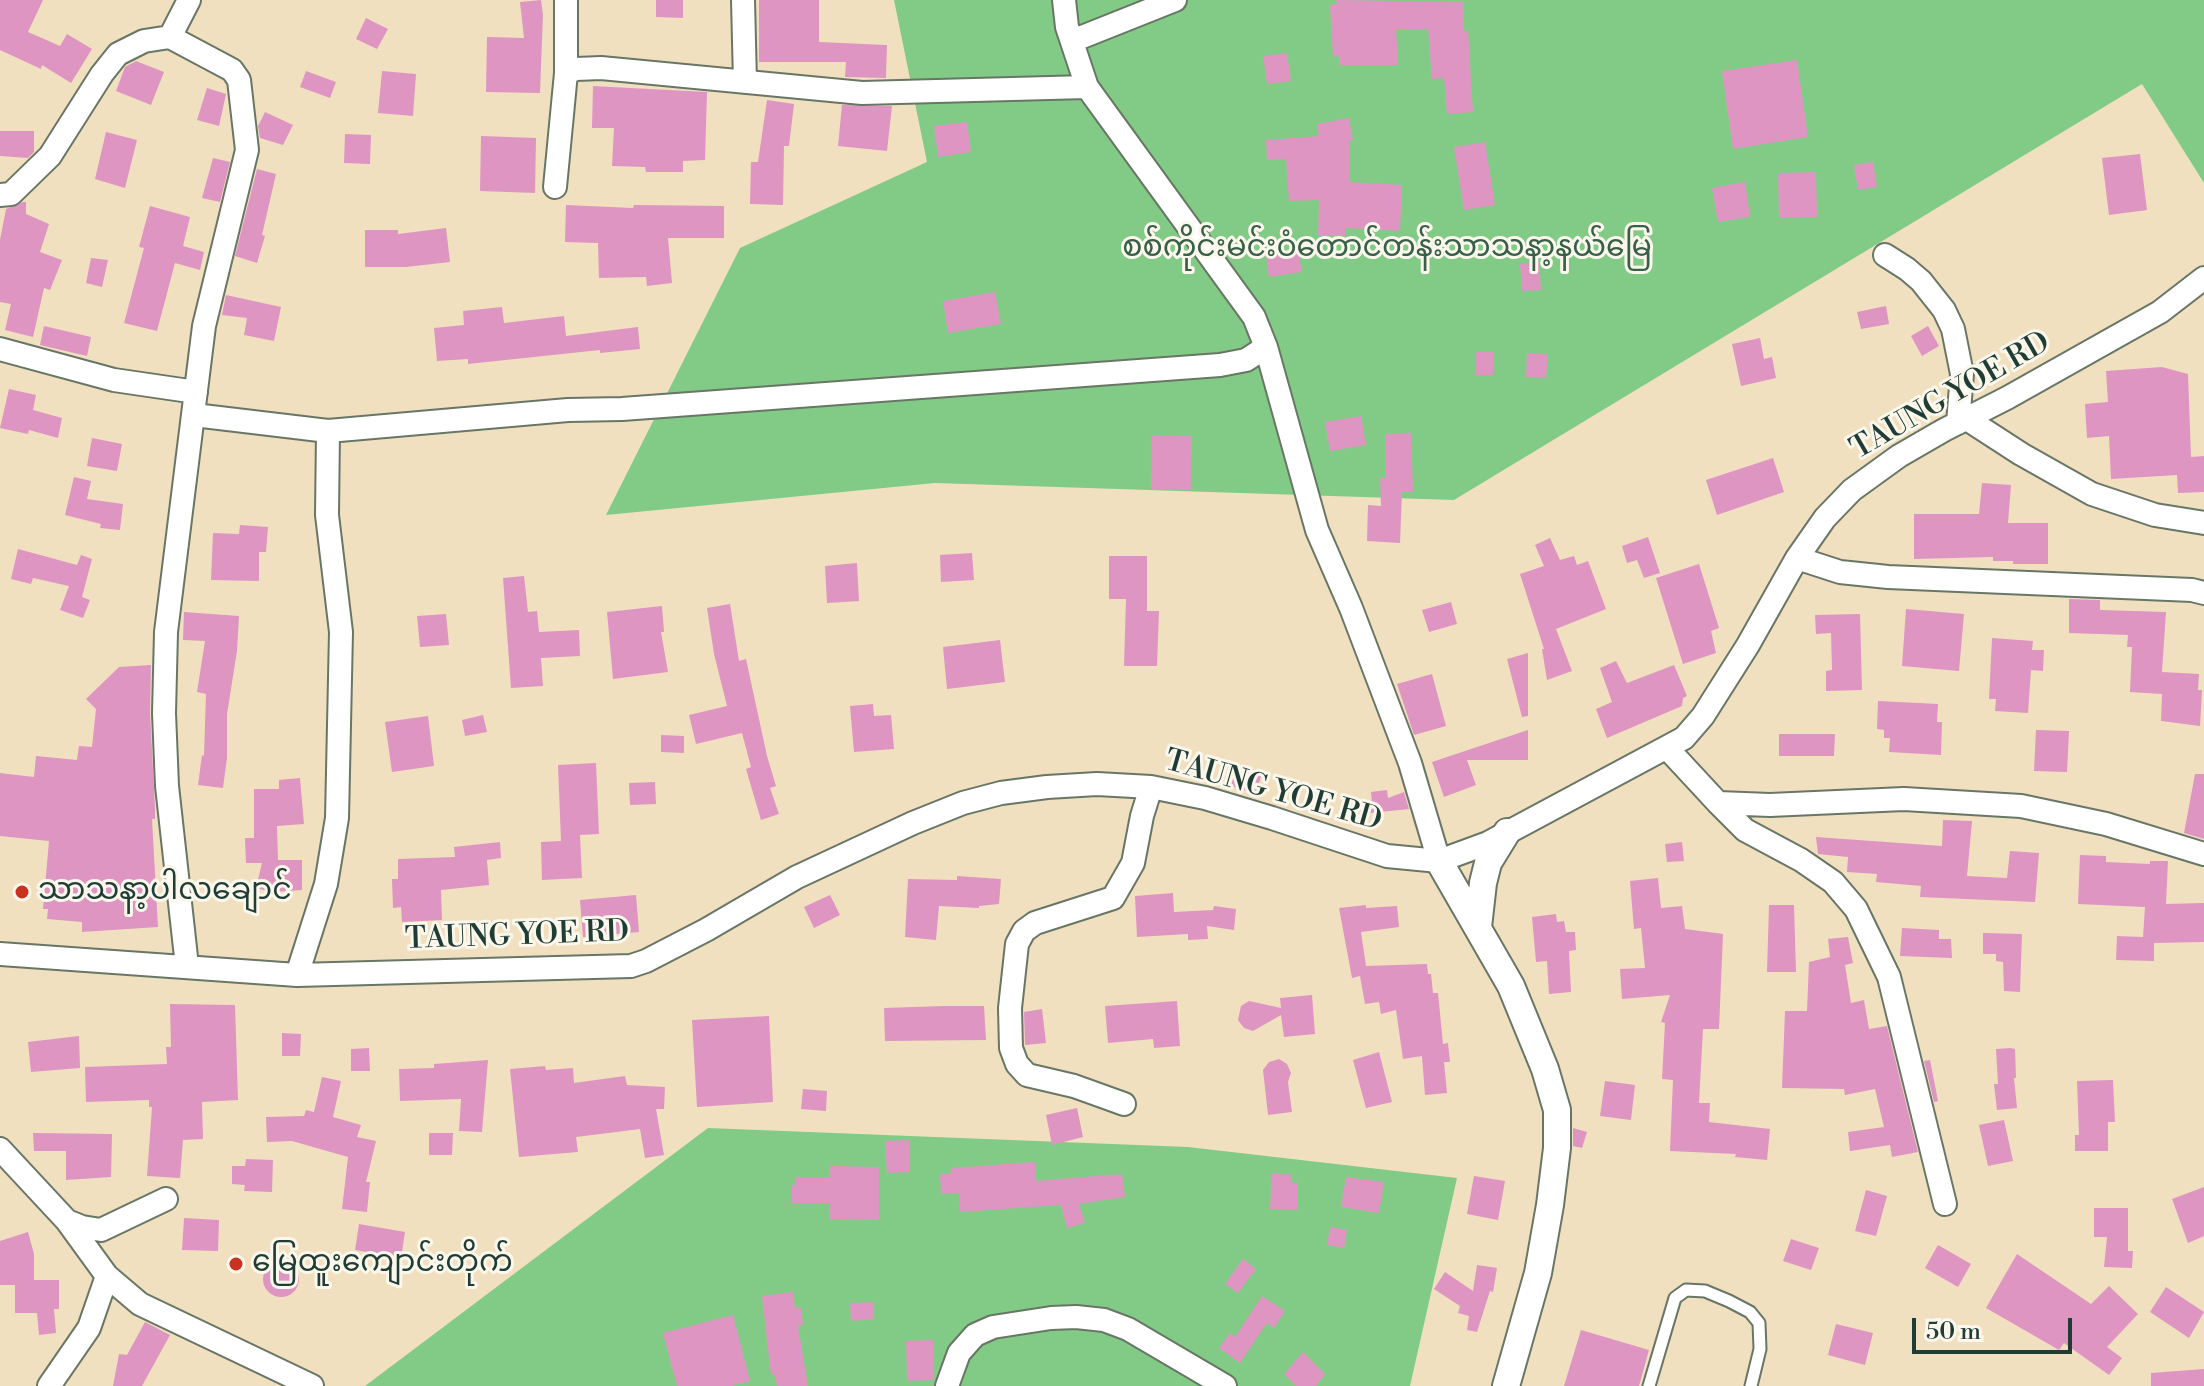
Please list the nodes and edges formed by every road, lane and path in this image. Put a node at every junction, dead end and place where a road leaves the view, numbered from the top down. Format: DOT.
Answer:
graph roads {
  1 [pos="189,0"];
  2 [pos="566,0"];
  3 [pos="743,0"];
  4 [pos="1064,0"];
  5 [pos="1175,0"];
  6 [pos="170,37"];
  7 [pos="1072,41"];
  8 [pos="566,73"];
  9 [pos="745,82"];
  10 [pos="1087,87"];
  11 [pos="555,187"];
  12 [pos="0,195"];
  13 [pos="1885,255"];
  14 [pos="2204,278"];
  15 [pos="1266,347"];
  16 [pos="0,349"];
  17 [pos="195,403"];
  18 [pos="1962,421"];
  19 [pos="328,431"];
  20 [pos="2204,523"];
  21 [pos="1797,558"];
  22 [pos="2204,593"];
  23 [pos="1667,748"];
  24 [pos="1151,787"];
  25 [pos="1718,803"];
  26 [pos="1507,832"];
  27 [pos="2204,854"];
  28 [pos="1439,861"];
  29 [pos="1478,927"];
  30 [pos="0,954"];
  31 [pos="187,966"];
  32 [pos="297,975"];
  33 [pos="1124,1104"];
  34 [pos="0,1149"];
  35 [pos="166,1199"];
  36 [pos="1945,1204"];
  37 [pos="67,1221"];
  38 [pos="107,1276"];
  39 [pos="49,1386"];
  40 [pos="312,1386"];
  41 [pos="947,1386"];
  42 [pos="1225,1386"];
  43 [pos="1506,1386"];
  44 [pos="1649,1386"];
  45 [pos="1751,1386"];
  1 -- 6 [label="street"];
  2 -- 8 [label="street"];
  3 -- 9 [label="street"];
  4 -- 7 [label="street"];
  5 -- 7 [label="street"];
  6 -- 12 [label="street"];
  6 -- 17 [label="street"];
  7 -- 10 [label="street"];
  8 -- 9 [label="street"];
  8 -- 11 [label="street"];
  9 -- 10 [label="street"];
  10 -- 15 [label="street"];
  13 -- 18 [label="street"];
  14 -- 18 [label="street, TAUNG YOE RD"];
  15 -- 19 [label="street"];
  15 -- 28 [label="street"];
  16 -- 17 [label="street"];
  17 -- 19 [label="street"];
  17 -- 31 [label="street"];
  18 -- 20 [label="street"];
  18 -- 21 [label="street, TAUNG YOE RD"];
  19 -- 32 [label="street"];
  21 -- 22 [label="street"];
  21 -- 23 [label="street, TAUNG YOE RD"];
  23 -- 25 [label="street"];
  23 -- 26 [label="street, TAUNG YOE RD"];
  24 -- 28 [label="street, TAUNG YOE RD"];
  24 -- 32 [label="street, TAUNG YOE RD"];
  24 -- 33 [label="street"];
  25 -- 27 [label="street"];
  25 -- 36 [label="street"];
  26 -- 28 [label="street, TAUNG YOE RD"];
  26 -- 29 [label="street"];
  28 -- 29 [label="street"];
  29 -- 43 [label="street"];
  30 -- 31 [label="street, TAUNG YOE RD"];
  31 -- 32 [label="street, TAUNG YOE RD"];
  34 -- 37 [label="street"];
  35 -- 37 [label="street"];
  37 -- 38 [label="street"];
  38 -- 39 [label="street"];
  38 -- 40 [label="street"];
  41 -- 42 [label="street"];
  44 -- 45 [label="lane"];
}
